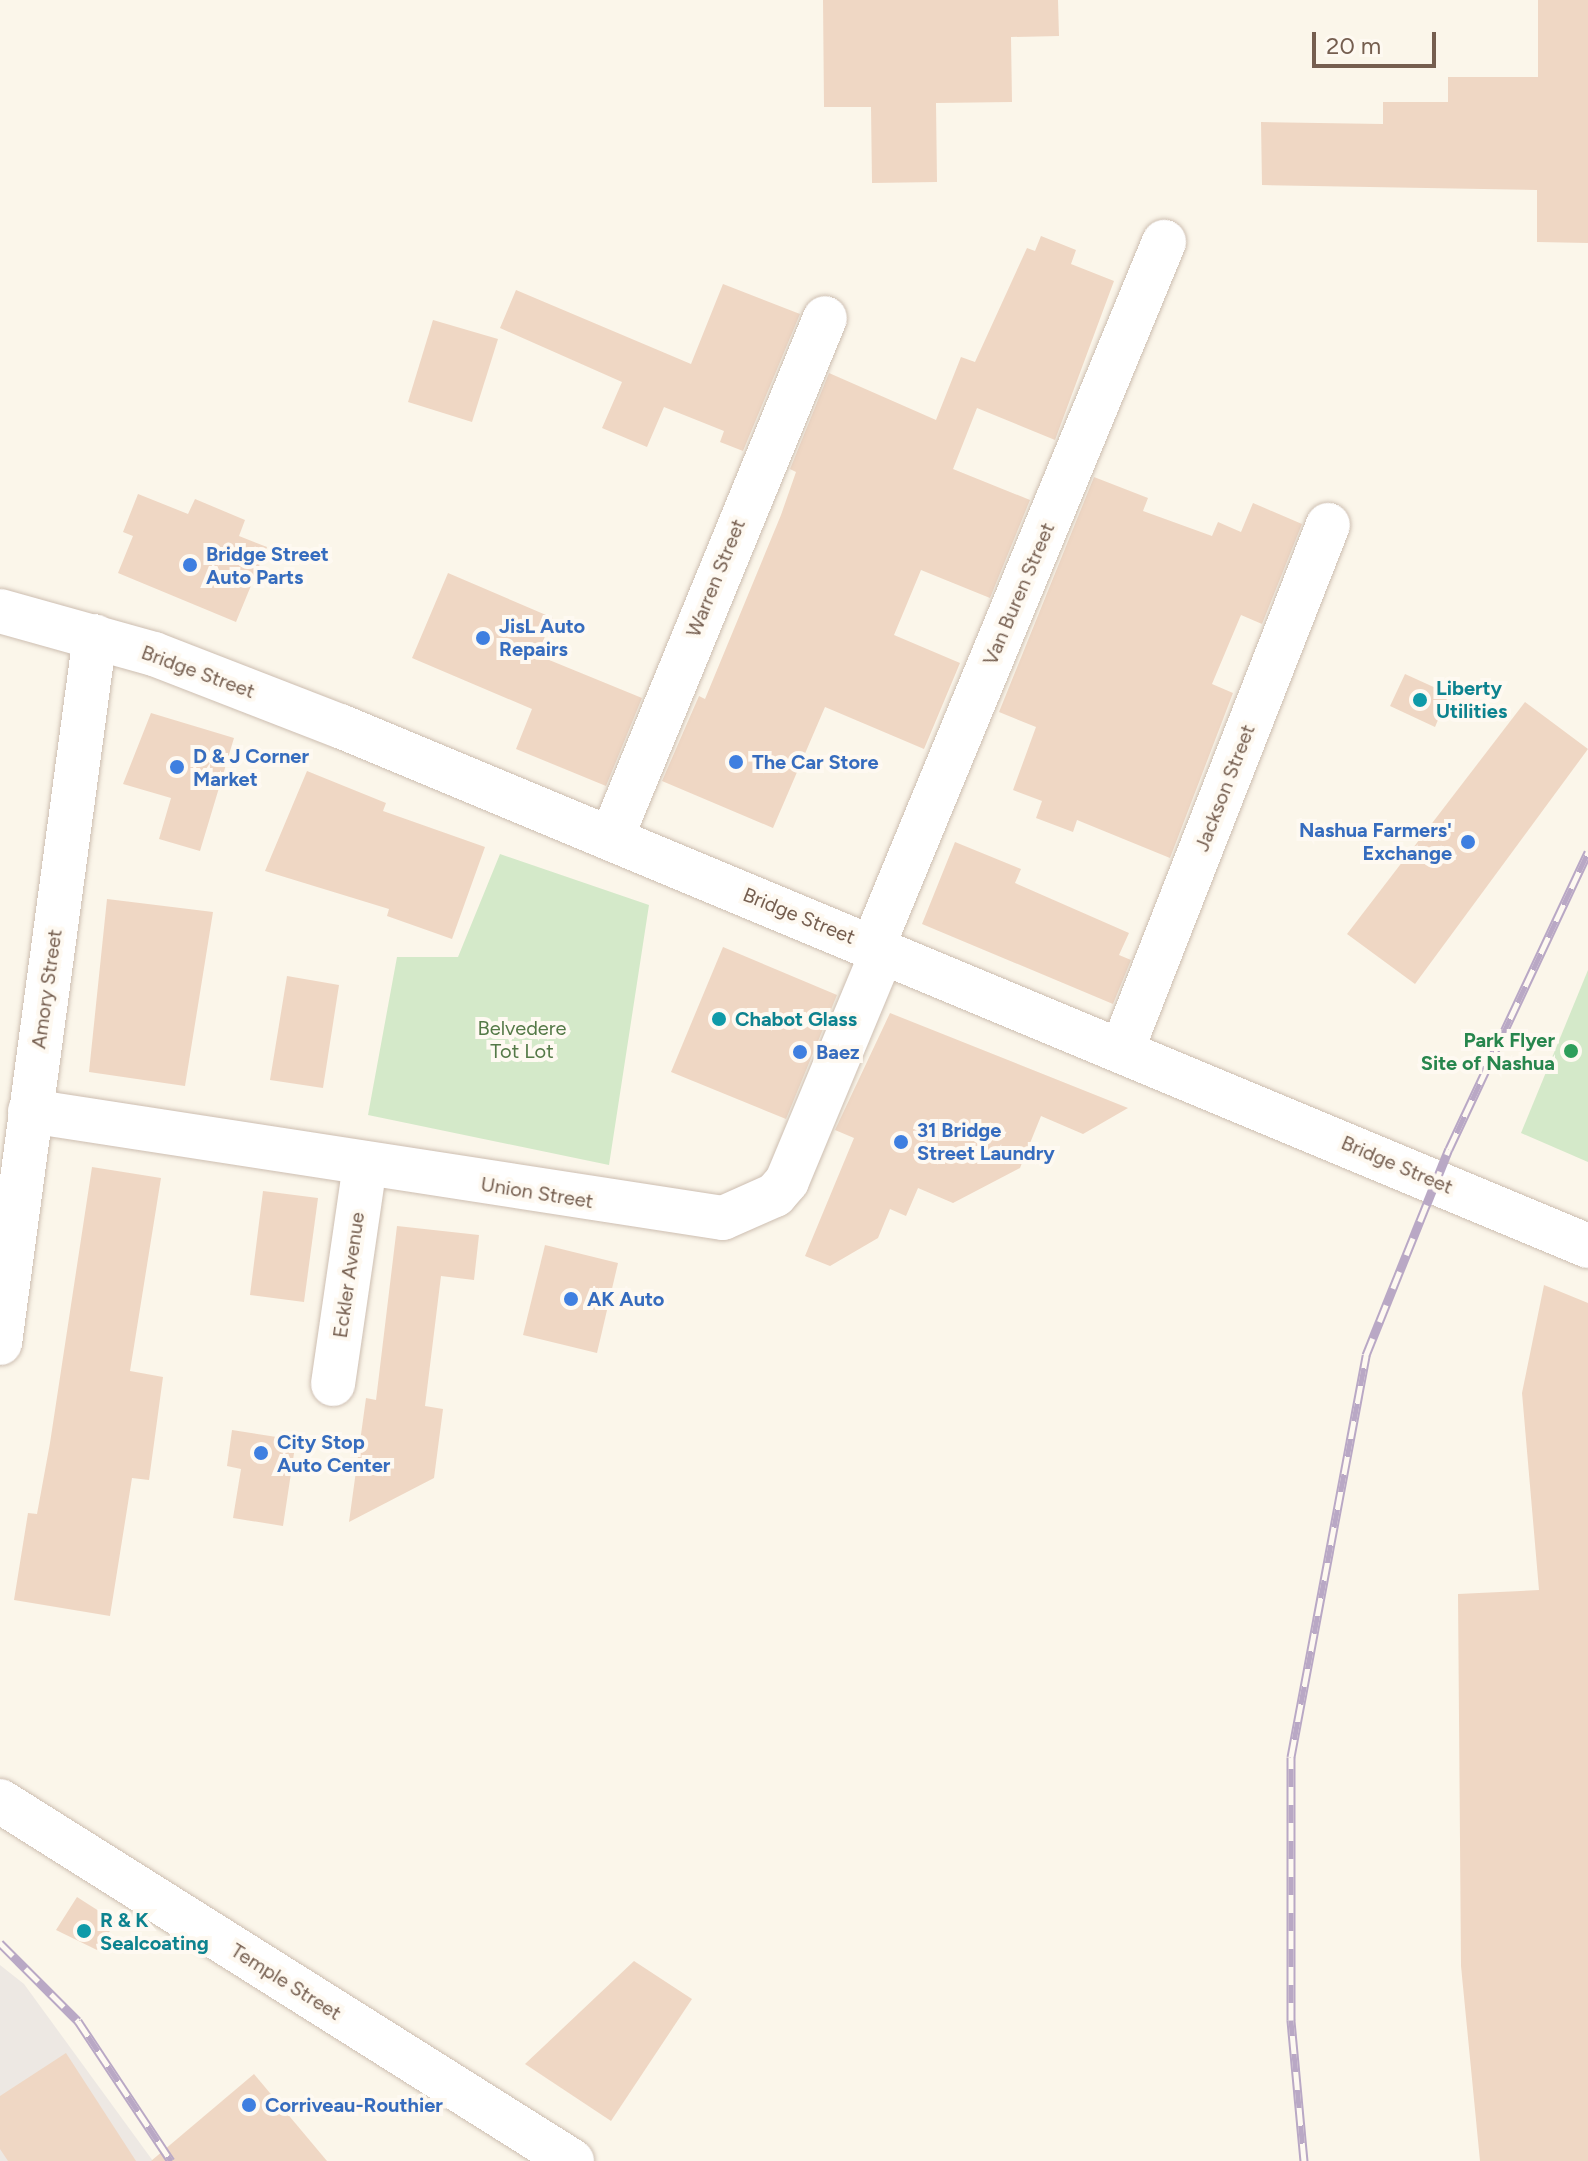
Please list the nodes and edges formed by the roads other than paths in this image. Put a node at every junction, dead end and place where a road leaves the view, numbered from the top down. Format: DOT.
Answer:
graph roads {
  1 [pos="1164,242"];
  2 [pos="825,318"];
  3 [pos="1328,525"];
  4 [pos="0,611"];
  5 [pos="95,636"];
  6 [pos="611,839"];
  7 [pos="878,948"];
  8 [pos="1122,1050"];
  9 [pos="30,1111"];
  10 [pos="365,1165"];
  11 [pos="1588,1246"];
  12 [pos="0,1343"];
  13 [pos="333,1384"];
  14 [pos="0,1801"];
  15 [pos="572,2161"];
  1 -- 7 [label="street, Van Buren Street"];
  2 -- 6 [label="street, Warren Street"];
  3 -- 8 [label="street, Jackson Street"];
  4 -- 5 [label="street, Bridge Street"];
  5 -- 6 [label="street, Bridge Street"];
  5 -- 9 [label="street, Amory Street"];
  6 -- 7 [label="street, Bridge Street"];
  7 -- 8 [label="street, Bridge Street"];
  7 -- 10 [label="street, Union Street"];
  8 -- 11 [label="street, Bridge Street"];
  9 -- 10 [label="street, Union Street"];
  9 -- 12 [label="street, Amory Street"];
  10 -- 13 [label="street, Eckler Avenue"];
  14 -- 15 [label="street, Temple Street"];
}
